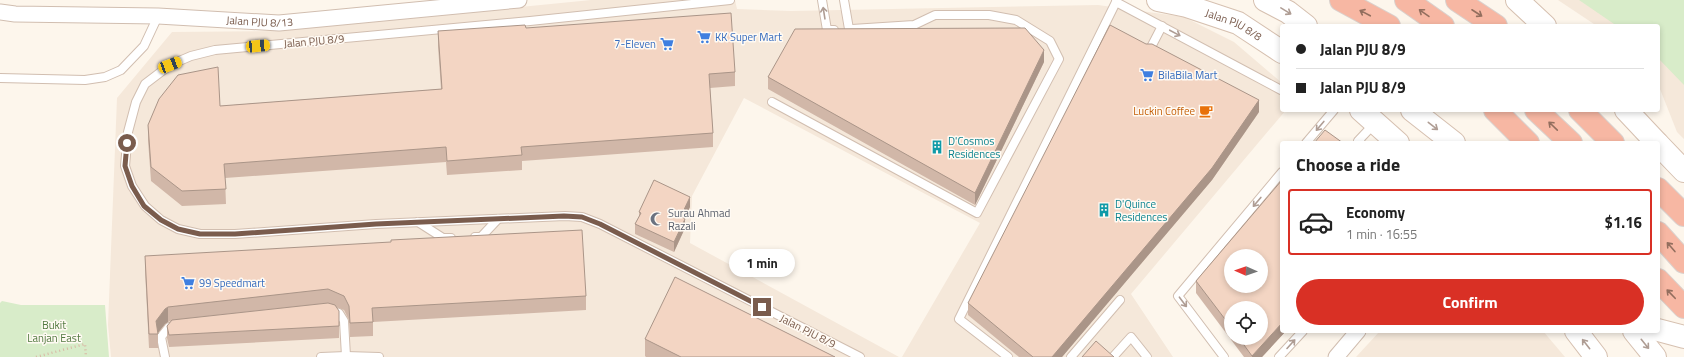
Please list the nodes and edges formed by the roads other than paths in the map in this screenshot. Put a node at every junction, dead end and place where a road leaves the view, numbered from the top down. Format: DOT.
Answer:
graph roads {
  1 [pos="518,0"];
  2 [pos="730,0"];
  3 [pos="822,0"];
  4 [pos="844,0"];
  5 [pos="1158,0"];
  6 [pos="1265,0"];
  7 [pos="1341,0"];
  8 [pos="1406,0"];
  9 [pos="1457,0"];
  10 [pos="1517,0"];
  11 [pos="1116,1"];
  12 [pos="0,12"];
  13 [pos="158,16"];
  14 [pos="1303,24"];
  15 [pos="1386,24"];
  16 [pos="1440,24"];
  17 [pos="1493,24"];
  18 [pos="1543,24"];
  19 [pos="1162,26"];
  20 [pos="849,29"];
  21 [pos="1136,44"];
  22 [pos="1280,51"];
  23 [pos="0,78"];
  24 [pos="1280,89"];
  25 [pos="772,102"];
  26 [pos="1332,112"];
  27 [pos="1415,112"];
  28 [pos="1497,112"];
  29 [pos="1538,112"];
  30 [pos="1582,112"];
  31 [pos="1628,112"];
  32 [pos="1368,116"];
  33 [pos="1308,141"];
  34 [pos="1358,141"];
  35 [pos="1396,141"];
  36 [pos="1451,141"];
  37 [pos="1526,141"];
  38 [pos="1569,141"];
  39 [pos="1611,141"];
  40 [pos="1656,141"];
  41 [pos="1660,145"];
  42 [pos="1684,171"];
  43 [pos="1280,174"];
  44 [pos="1660,191"];
  45 [pos="1684,215"];
  46 [pos="498,219"];
  47 [pos="418,222"];
  48 [pos="1660,235"];
  49 [pos="1684,262"];
  50 [pos="1660,282"];
  51 [pos="1120,300"];
  52 [pos="1684,308"];
  53 [pos="322,310"];
  54 [pos="181,327"];
  55 [pos="1660,331"];
  56 [pos="1301,333"];
  57 [pos="1356,333"];
  58 [pos="1578,333"];
  59 [pos="1636,333"];
  60 [pos="1684,337"];
  61 [pos="346,356"];
  62 [pos="165,357"];
  63 [pos="321,357"];
  64 [pos="379,357"];
  65 [pos="860,357"];
  66 [pos="1008,357"];
  67 [pos="1071,357"];
  68 [pos="1113,357"];
  69 [pos="1147,357"];
  70 [pos="1224,357"];
  71 [pos="1279,357"];
  72 [pos="1336,357"];
  73 [pos="1596,357"];
  74 [pos="1655,357"];
  1 -- 13 [label="street, Jalan PJU 8/13"];
  2 -- 47 [label="lane, Jalan PJU 8/9"];
  20 -- 3 [label="lane, one-way"];
  4 -- 20 [label="lane"];
  5 -- 22 [label="street, Jalan PJU 8/8"];
  6 -- 14 [label="street, one-way"];
  15 -- 7 [label="highway, one-way"];
  16 -- 8 [label="highway, one-way"];
  9 -- 17 [label="highway, one-way"];
  10 -- 18 [label="street"];
  11 -- 19 [label="lane"];
  11 -- 66 [label="lane"];
  12 -- 13 [label="street, Jalan PJU 8/13"];
  13 -- 23 [label="lane"];
  19 -- 21 [label="lane"];
  19 -- 24 [label="lane, one-way"];
  20 -- 25 [label="lane"];
  26 -- 33 [label="lane, one-way"];
  27 -- 36 [label="street, one-way"];
  28 -- 37 [label="highway"];
  38 -- 29 [label="highway, one-way"];
  30 -- 39 [label="highway"];
  31 -- 40 [label="street"];
  32 -- 34 [label="lane"];
  32 -- 35 [label="street"];
  41 -- 42 [label="street"];
  43 -- 70 [label="lane, one-way"];
  44 -- 45 [label="highway"];
  46 -- 47 [label="lane, Jalan PJU 8/9"];
  46 -- 47 [label="lane"];
  46 -- 65 [label="lane, Jalan PJU 8/9"];
  49 -- 48 [label="highway, one-way"];
  52 -- 50 [label="highway, one-way"];
  51 -- 67 [label="lane"];
  53 -- 61 [label="lane"];
  54 -- 62 [label="lane"];
  55 -- 60 [label="street"];
  71 -- 56 [label="lane, one-way"];
  57 -- 72 [label="street"];
  73 -- 58 [label="street, one-way"];
  59 -- 74 [label="street, one-way"];
  61 -- 63 [label="lane"];
  61 -- 64 [label="lane"];
  68 -- 69 [label="lane"];
}
